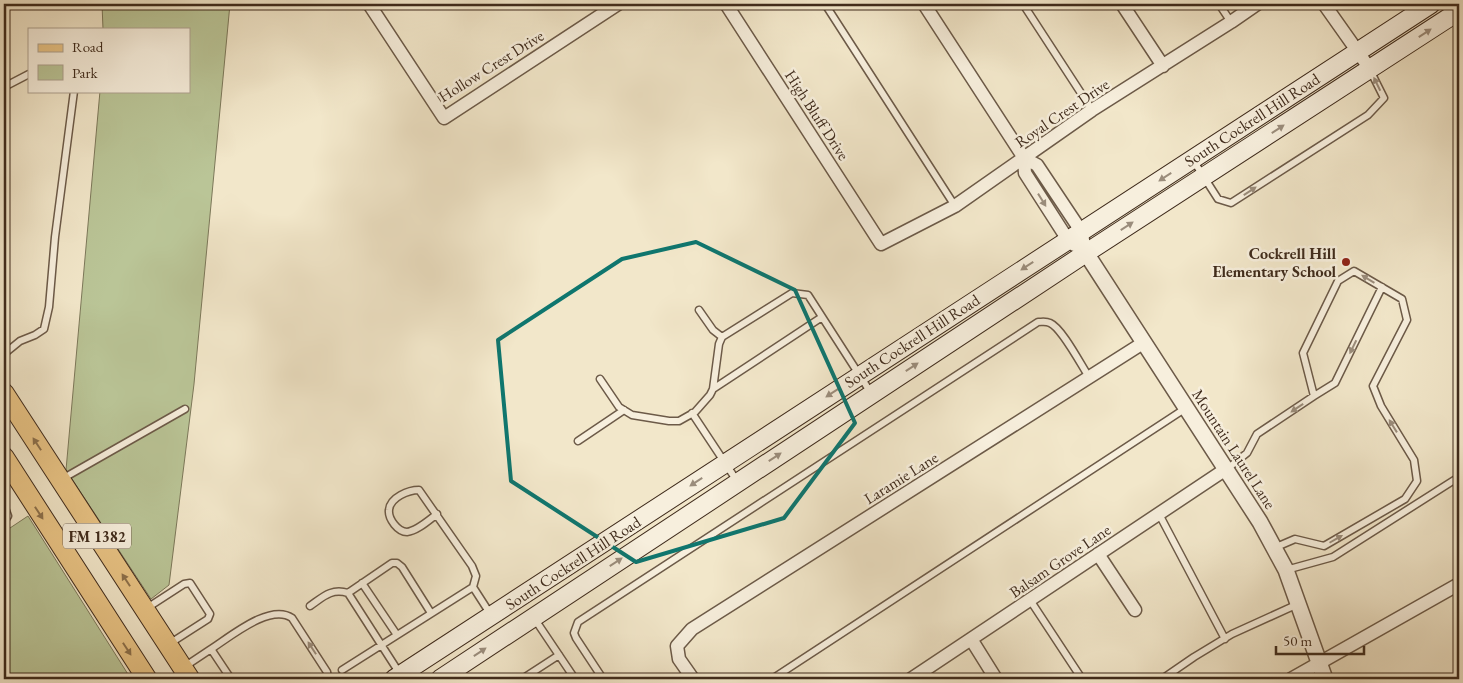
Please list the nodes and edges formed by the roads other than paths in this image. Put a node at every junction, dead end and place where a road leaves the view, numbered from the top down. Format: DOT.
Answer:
graph roads {
  1 [pos="369,4"];
  2 [pos="618,4"];
  3 [pos="726,4"];
  4 [pos="825,4"];
  5 [pos="924,4"];
  6 [pos="1023,4"];
  7 [pos="1122,4"];
  8 [pos="1219,4"];
  9 [pos="1257,4"];
  10 [pos="1324,4"];
  11 [pos="1431,4"];
  12 [pos="1459,11"];
  13 [pos="1231,22"];
  14 [pos="1358,52"];
  15 [pos="1163,66"];
  16 [pos="1370,69"];
  17 [pos="28,75"];
  18 [pos="4,88"];
  19 [pos="74,92"];
  20 [pos="1092,110"];
  21 [pos="1024,158"];
  22 [pos="1192,159"];
  23 [pos="1204,176"];
  24 [pos="955,206"];
  25 [pos="1074,236"];
  26 [pos="882,244"];
  27 [pos="1086,253"];
  28 [pos="1382,287"];
  29 [pos="699,310"];
  30 [pos="822,317"];
  31 [pos="722,337"];
  32 [pos="1143,343"];
  33 [pos="4,354"];
  34 [pos="860,376"];
  35 [pos="1089,378"];
  36 [pos="600,379"];
  37 [pos="713,388"];
  38 [pos="4,393"];
  39 [pos="871,394"];
  40 [pos="1314,396"];
  41 [pos="1186,408"];
  42 [pos="185,409"];
  43 [pos="624,410"];
  44 [pos="692,413"];
  45 [pos="578,441"];
  46 [pos="4,457"];
  47 [pos="726,463"];
  48 [pos="1226,470"];
  49 [pos="1459,477"];
  50 [pos="60,479"];
  51 [pos="738,482"];
  52 [pos="4,505"];
  53 [pos="437,514"];
  54 [pos="1159,514"];
  55 [pos="4,522"];
  56 [pos="1274,548"];
  57 [pos="1098,554"];
  58 [pos="1286,570"];
  59 [pos="362,583"];
  60 [pos="1459,584"];
  61 [pos="473,587"];
  62 [pos="348,592"];
  63 [pos="1030,600"];
  64 [pos="1298,604"];
  65 [pos="310,606"];
  66 [pos="145,609"];
  67 [pos="1135,610"];
  68 [pos="431,613"];
  69 [pos="492,616"];
  70 [pos="533,617"];
  71 [pos="397,635"];
  72 [pos="1225,638"];
  73 [pos="971,639"];
  74 [pos="382,644"];
  75 [pos="168,645"];
  76 [pos="211,649"];
  77 [pos="559,655"];
  78 [pos="1320,664"];
  79 [pos="342,670"];
  80 [pos="187,674"];
  81 [pos="399,678"];
  82 [pos="147,679"];
  83 [pos="231,679"];
  84 [pos="326,679"];
  85 [pos="440,679"];
  86 [pos="522,679"];
  87 [pos="575,679"];
  88 [pos="603,679"];
  89 [pos="693,679"];
  90 [pos="772,679"];
  91 [pos="911,679"];
  92 [pos="996,679"];
  93 [pos="1082,679"];
  94 [pos="1162,679"];
  95 [pos="1291,679"];
  96 [pos="1324,679"];
  1 -- 2 [label="street, Hollow Crest Drive"];
  3 -- 26 [label="street, High Bluff Drive"];
  4 -- 24 [label="lane"];
  5 -- 21 [label="street, Mountain Laurel Lane"];
  6 -- 20 [label="lane"];
  7 -- 15 [label="street"];
  8 -- 13 [label="lane"];
  9 -- 13 [label="street, Royal Crest Drive"];
  10 -- 14 [label="street"];
  11 -- 14 [label="main road, South Cockrell Hill Road"];
  16 -- 12 [label="main road, South Cockrell Hill Road, one-way"];
  13 -- 15 [label="street, Royal Crest Drive"];
  14 -- 16 [label="street"];
  14 -- 22 [label="main road, South Cockrell Hill Road"];
  15 -- 20 [label="street, Royal Crest Drive"];
  23 -- 16 [label="main road, South Cockrell Hill Road, one-way"];
  23 -- 16 [label="lane, one-way"];
  17 -- 18 [label="lane"];
  19 -- 33 [label="lane"];
  20 -- 21 [label="street, Royal Crest Drive"];
  21 -- 24 [label="street, Royal Crest Drive"];
  21 -- 25 [label="street, Mountain Laurel Lane"];
  22 -- 23 [label="lane"];
  22 -- 25 [label="main road, South Cockrell Hill Road, one-way"];
  27 -- 23 [label="main road, South Cockrell Hill Road, one-way"];
  24 -- 26 [label="street, Royal Crest Drive"];
  25 -- 27 [label="street, Mountain Laurel Lane"];
  25 -- 34 [label="main road, South Cockrell Hill Road, one-way"];
  27 -- 32 [label="street, Mountain Laurel Lane"];
  39 -- 27 [label="main road, South Cockrell Hill Road, one-way"];
  28 -- 40 [label="lane, one-way"];
  28 -- 40 [label="lane, one-way"];
  56 -- 28 [label="lane, one-way"];
  29 -- 31 [label="lane"];
  30 -- 31 [label="lane"];
  30 -- 34 [label="lane"];
  30 -- 37 [label="lane"];
  31 -- 37 [label="lane"];
  32 -- 35 [label="street, Laramie Lane"];
  32 -- 41 [label="street, Mountain Laurel Lane"];
  34 -- 39 [label="lane"];
  34 -- 47 [label="main road, South Cockrell Hill Road, one-way"];
  35 -- 88 [label="lane"];
  35 -- 89 [label="street, Laramie Lane"];
  36 -- 43 [label="lane"];
  37 -- 44 [label="lane"];
  50 -- 38 [label="main road, FM 1382, one-way"];
  51 -- 39 [label="main road, South Cockrell Hill Road, one-way"];
  40 -- 48 [label="lane, one-way"];
  41 -- 48 [label="street, Mountain Laurel Lane"];
  41 -- 90 [label="lane"];
  42 -- 50 [label="lane"];
  43 -- 44 [label="lane"];
  43 -- 45 [label="lane"];
  44 -- 47 [label="lane"];
  46 -- 82 [label="main road, FM 1382, one-way"];
  47 -- 51 [label="lane"];
  47 -- 69 [label="main road, South Cockrell Hill Road, one-way"];
  48 -- 54 [label="street, Balsam Grove Lane"];
  48 -- 56 [label="street, Mountain Laurel Lane"];
  49 -- 58 [label="lane"];
  66 -- 50 [label="main road, FM 1382, one-way"];
  70 -- 51 [label="main road, South Cockrell Hill Road, one-way"];
  52 -- 55 [label="lane"];
  53 -- 53 [label="lane"];
  53 -- 61 [label="lane"];
  54 -- 57 [label="street, Balsam Grove Lane"];
  54 -- 72 [label="lane"];
  56 -- 58 [label="street, Mountain Laurel Lane"];
  57 -- 63 [label="street, Balsam Grove Lane"];
  57 -- 67 [label="street"];
  58 -- 64 [label="street, Mountain Laurel Lane"];
  59 -- 62 [label="lane"];
  59 -- 68 [label="lane"];
  59 -- 71 [label="lane"];
  60 -- 78 [label="street"];
  61 -- 68 [label="lane"];
  61 -- 69 [label="lane"];
  62 -- 65 [label="lane"];
  62 -- 74 [label="lane"];
  63 -- 73 [label="street, Balsam Grove Lane"];
  63 -- 93 [label="lane"];
  64 -- 72 [label="lane"];
  64 -- 78 [label="street, Mountain Laurel Lane"];
  66 -- 75 [label="main road, FM 1382"];
  66 -- 75 [label="lane"];
  68 -- 71 [label="lane"];
  69 -- 81 [label="main road, South Cockrell Hill Road"];
  70 -- 77 [label="lane"];
  85 -- 70 [label="main road, South Cockrell Hill Road, one-way"];
  71 -- 74 [label="lane"];
  72 -- 94 [label="lane"];
  73 -- 91 [label="street, Balsam Grove Lane"];
  73 -- 92 [label="street"];
  74 -- 79 [label="lane"];
  74 -- 81 [label="lane"];
  75 -- 80 [label="main road, FM 1382"];
  76 -- 80 [label="lane"];
  76 -- 83 [label="lane"];
  84 -- 76 [label="lane, one-way"];
  77 -- 86 [label="lane"];
  77 -- 87 [label="lane"];
  78 -- 95 [label="street"];
  78 -- 96 [label="street, Mountain Laurel Lane"];
}
